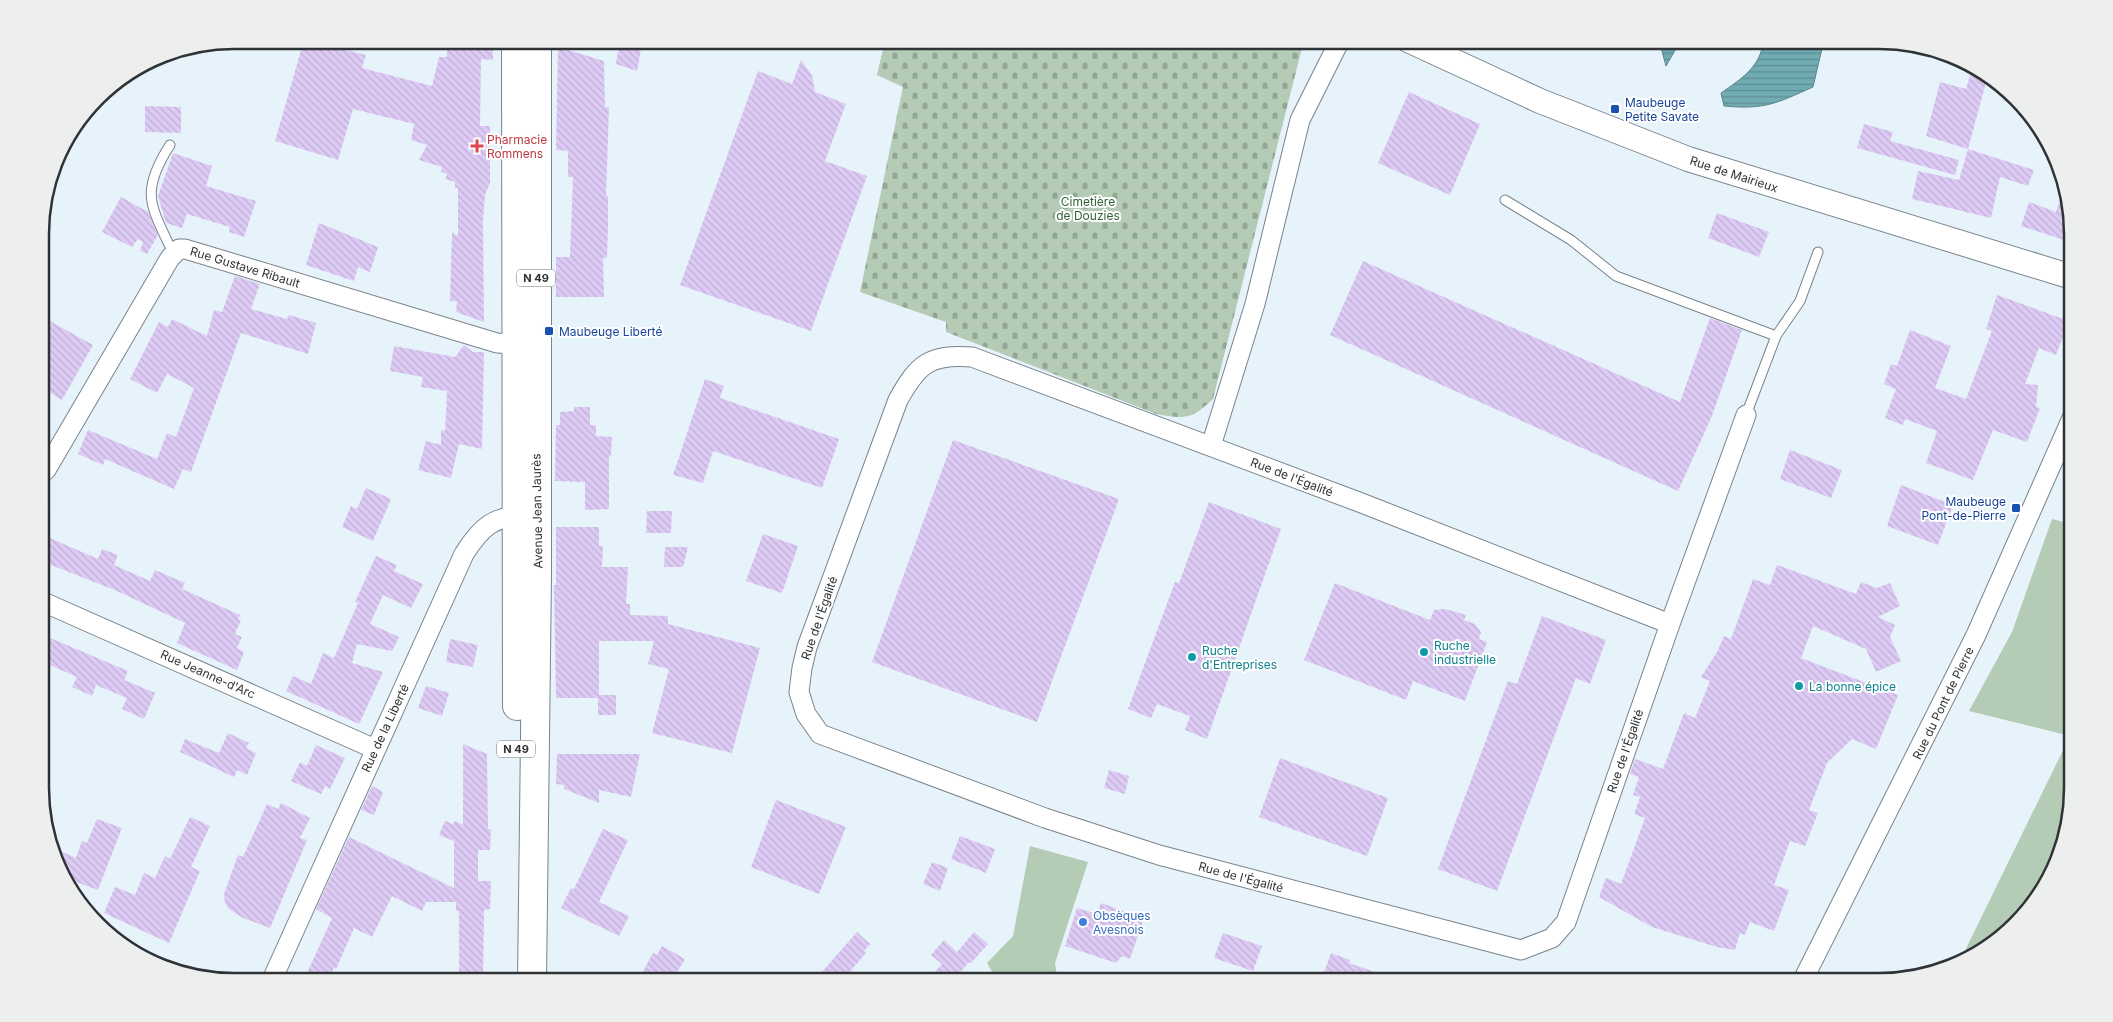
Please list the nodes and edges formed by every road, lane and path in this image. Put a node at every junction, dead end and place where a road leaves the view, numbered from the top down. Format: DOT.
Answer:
graph roads {
  1 [pos="516,49"];
  2 [pos="537,49"];
  3 [pos="1336,49"];
  4 [pos="1428,49"];
  5 [pos="170,145"];
  6 [pos="1504,200"];
  7 [pos="1818,252"];
  8 [pos="173,253"];
  9 [pos="2064,275"];
  10 [pos="1776,336"];
  11 [pos="527,345"];
  12 [pos="1746,415"];
  13 [pos="2064,436"];
  14 [pos="1211,446"];
  15 [pos="49,465"];
  16 [pos="526,516"];
  17 [pos="49,605"];
  18 [pos="1670,624"];
  19 [pos="375,749"];
  20 [pos="275,973"];
  21 [pos="513,973"];
  22 [pos="532,973"];
  23 [pos="1807,973"];
  1 -- 11 [label="main road, Avenue Jean Jaurès / N 49"];
  2 -- 11 [label="main road, Avenue Jean Jaurès / N 49"];
  3 -- 14 [label="street"];
  4 -- 9 [label="street, Rue de Mairieux"];
  5 -- 8 [label="lane"];
  6 -- 10 [label="lane"];
  7 -- 10 [label="lane"];
  8 -- 11 [label="street, Rue Gustave Ribault"];
  8 -- 15 [label="street, Rue Gustave Ribault"];
  10 -- 12 [label="lane"];
  11 -- 16 [label="main road, Avenue Jean Jaurès / N 49"];
  12 -- 18 [label="street"];
  13 -- 23 [label="street, Rue du Pont de Pierre"];
  14 -- 18 [label="street, Rue de l'Égalité"];
  14 -- 18 [label="street, Rue de l'Égalité"];
  16 -- 19 [label="street, Rue de la Liberté"];
  16 -- 21 [label="main road, Avenue Jean Jaurès / N 49"];
  16 -- 22 [label="main road, Avenue Jean Jaurès / N 49"];
  17 -- 19 [label="street, Rue Jeanne-d'Arc"];
  19 -- 20 [label="street, Rue de la Liberté"];
}
